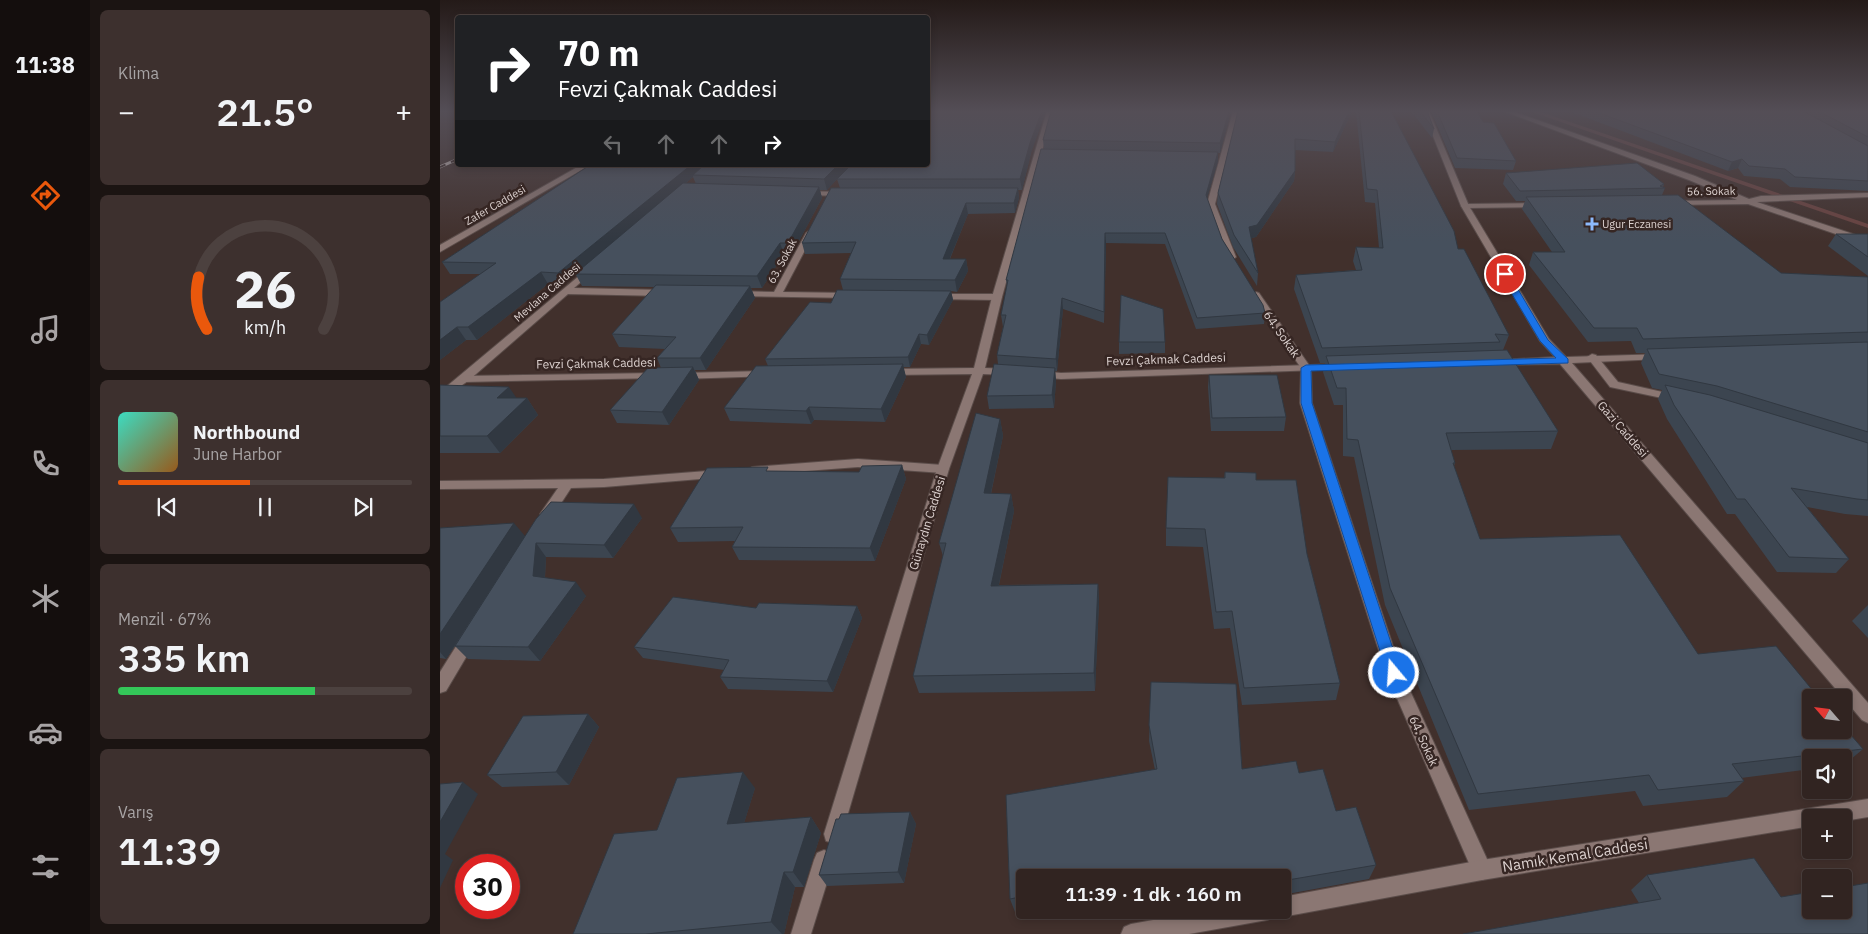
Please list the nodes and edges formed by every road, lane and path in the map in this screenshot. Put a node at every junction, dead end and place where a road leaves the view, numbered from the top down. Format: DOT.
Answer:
graph roads {
  1 [pos="1042,155"];
  2 [pos="1220,155"];
  3 [pos="1444,155"];
  4 [pos="1627,155"];
  5 [pos="583,167"];
  6 [pos="837,186"];
  7 [pos="791,193"];
  8 [pos="830,194"];
  9 [pos="850,194"];
  10 [pos="1868,196"];
  11 [pos="826,202"];
  12 [pos="1749,202"];
  13 [pos="1660,203"];
  14 [pos="1553,205"];
  15 [pos="1465,206"];
  16 [pos="812,227"];
  17 [pos="1868,242"];
  18 [pos="440,249"];
  19 [pos="602,260"];
  20 [pos="1241,272"];
  21 [pos="1251,287"];
  22 [pos="565,291"];
  23 [pos="671,293"];
  24 [pos="729,294"];
  25 [pos="777,295"];
  26 [pos="864,296"];
  27 [pos="921,297"];
  28 [pos="997,297"];
  29 [pos="1670,355"];
  30 [pos="1592,357"];
  31 [pos="1564,361"];
  32 [pos="1485,363"];
  33 [pos="1356,367"];
  34 [pos="1306,368"];
  35 [pos="979,371"];
  36 [pos="880,372"];
  37 [pos="781,374"];
  38 [pos="464,379"];
  39 [pos="440,397"];
  40 [pos="1686,400"];
  41 [pos="943,469"];
  42 [pos="568,483"];
  43 [pos="440,486"];
  44 [pos="537,530"];
  45 [pos="476,626"];
  46 [pos="440,686"];
  47 [pos="1868,715"];
  48 [pos="1868,808"];
  49 [pos="1482,870"];
  50 [pos="1291,905"];
  51 [pos="1216,919"];
  52 [pos="801,934"];
  53 [pos="1131,934"];
  1 -- 28 [label="street, Günaydın Caddesi"];
  2 -- 20 [label="street"];
  3 -- 15 [label="street, Gazi Caddesi"];
  4 -- 12 [label="street"];
  5 -- 18 [label="street, Zafer Caddesi"];
  6 -- 8 [label="street"];
  7 -- 8 [label="street"];
  8 -- 9 [label="street"];
  8 -- 11 [label="street"];
  10 -- 12 [label="street, 56. Sokak"];
  12 -- 13 [label="street, 56. Sokak"];
  12 -- 17 [label="street"];
  14 -- 15 [label="street"];
  15 -- 31 [label="street, Gazi Caddesi"];
  16 -- 25 [label="street, 63. Sokak"];
  19 -- 22 [label="street, Mevlana Caddesi"];
  21 -- 34 [label="street, 64. Sokak"];
  22 -- 23 [label="street"];
  22 -- 38 [label="street, Mevlana Caddesi"];
  24 -- 25 [label="street"];
  25 -- 26 [label="street"];
  27 -- 28 [label="street"];
  28 -- 35 [label="street, Günaydın Caddesi"];
  29 -- 30 [label="street"];
  30 -- 31 [label="street"];
  30 -- 40 [label="street"];
  31 -- 32 [label="street"];
  31 -- 47 [label="street, Gazi Caddesi"];
  33 -- 34 [label="street, Fevzi Çakmak Caddesi"];
  34 -- 35 [label="street, Fevzi Çakmak Caddesi"];
  34 -- 49 [label="street, 64. Sokak"];
  35 -- 36 [label="street, Fevzi Çakmak Caddesi"];
  35 -- 41 [label="street, Günaydın Caddesi"];
  37 -- 38 [label="street, Fevzi Çakmak Caddesi"];
  38 -- 39 [label="street, Mevlana Caddesi"];
  41 -- 42 [label="street"];
  41 -- 52 [label="street, Günaydın Caddesi"];
  42 -- 43 [label="street"];
  42 -- 44 [label="street"];
  45 -- 46 [label="street"];
  48 -- 49 [label="street, Namık Kemal Caddesi"];
  49 -- 50 [label="street, Namık Kemal Caddesi"];
  51 -- 53 [label="street"];
}
